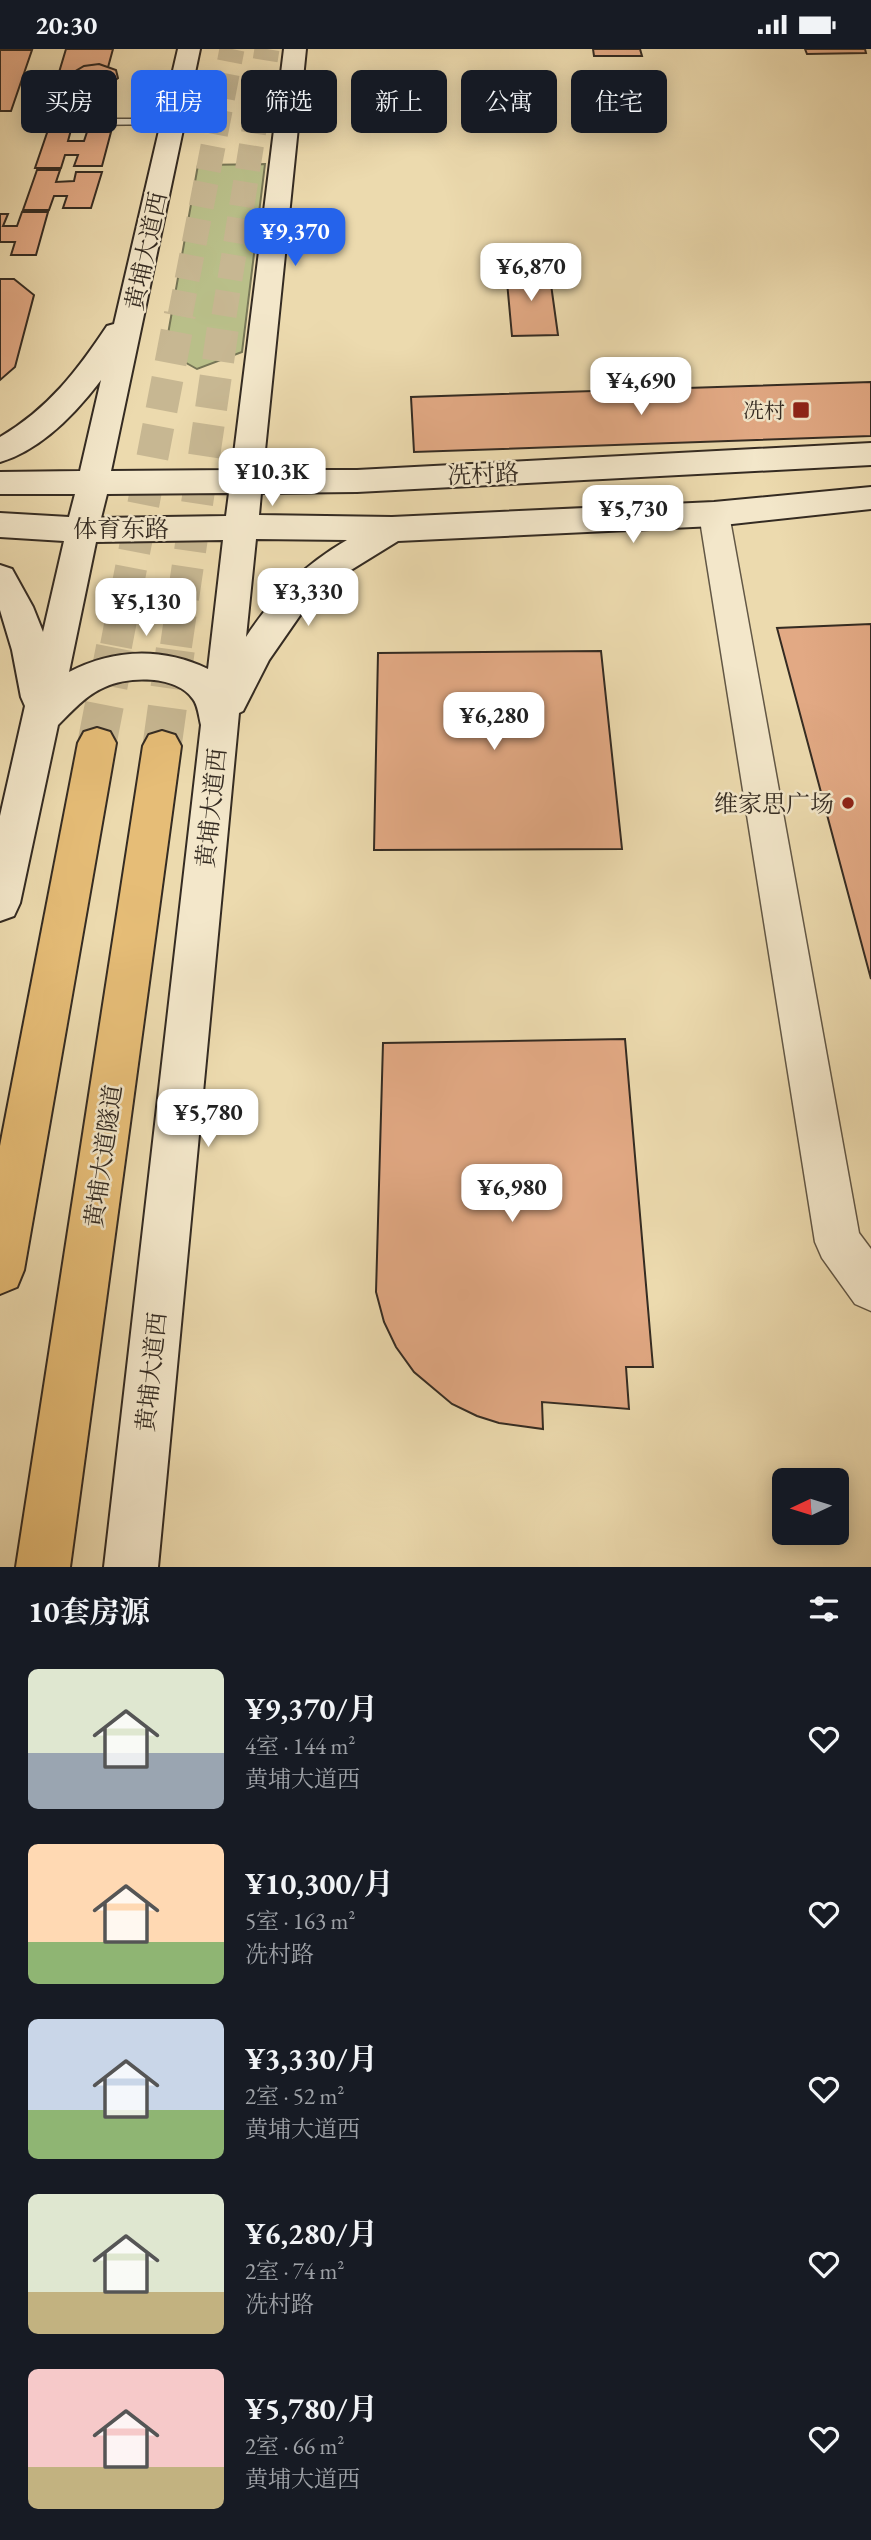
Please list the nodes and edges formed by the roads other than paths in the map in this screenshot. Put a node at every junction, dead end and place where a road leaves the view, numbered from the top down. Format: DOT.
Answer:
graph roads {
  1 [pos="188,49"];
  2 [pos="295,49"];
  3 [pos="184,70"];
  4 [pos="170,133"];
  5 [pos="135,303"];
  6 [pos="0,451"];
  7 [pos="871,454"];
  8 [pos="248,482"];
  9 [pos="0,483"];
  10 [pos="94,483"];
  11 [pos="871,498"];
  12 [pos="714,514"];
  13 [pos="0,525"];
  14 [pos="243,527"];
  15 [pos="392,529"];
  16 [pos="84,530"];
  17 [pos="0,578"];
  18 [pos="42,717"];
  19 [pos="219,725"];
  20 [pos="97,743"];
  21 [pos="162,746"];
  22 [pos="0,903"];
  23 [pos="0,1270"];
  24 [pos="871,1288"];
  25 [pos="43,1567"];
  26 [pos="131,1567"];
  1 -- 3 [label="main road, 黄埔大道西"];
  2 -- 8 [label="main road, 黄埔大道西"];
  4 -- 5 [label="main road, 黄埔大道西"];
  5 -- 6 [label="main road"];
  5 -- 10 [label="main road, 黄埔大道西"];
  7 -- 8 [label="main road, 冼村路"];
  8 -- 10 [label="main road, 冼村路"];
  8 -- 14 [label="main road, 黄埔大道西"];
  9 -- 10 [label="main road, 体育东路"];
  10 -- 16 [label="main road, 黄埔大道西"];
  11 -- 12 [label="main road, 冼村路"];
  12 -- 15 [label="main road, 冼村路"];
  12 -- 24 [label="street"];
  13 -- 16 [label="main road, 体育东路"];
  14 -- 15 [label="main road, 冼村路"];
  14 -- 16 [label="main road, 体育东路"];
  14 -- 19 [label="main road, 黄埔大道西"];
  15 -- 19 [label="main road"];
  16 -- 18 [label="main road, 黄埔大道西"];
  17 -- 18 [label="main road"];
  18 -- 19 [label="main road"];
  18 -- 22 [label="main road, 黄埔大道西"];
  19 -- 26 [label="main road, 黄埔大道西"];
  20 -- 23 [label="main road"];
  21 -- 25 [label="main road, 黄埔大道隧道"];
}
